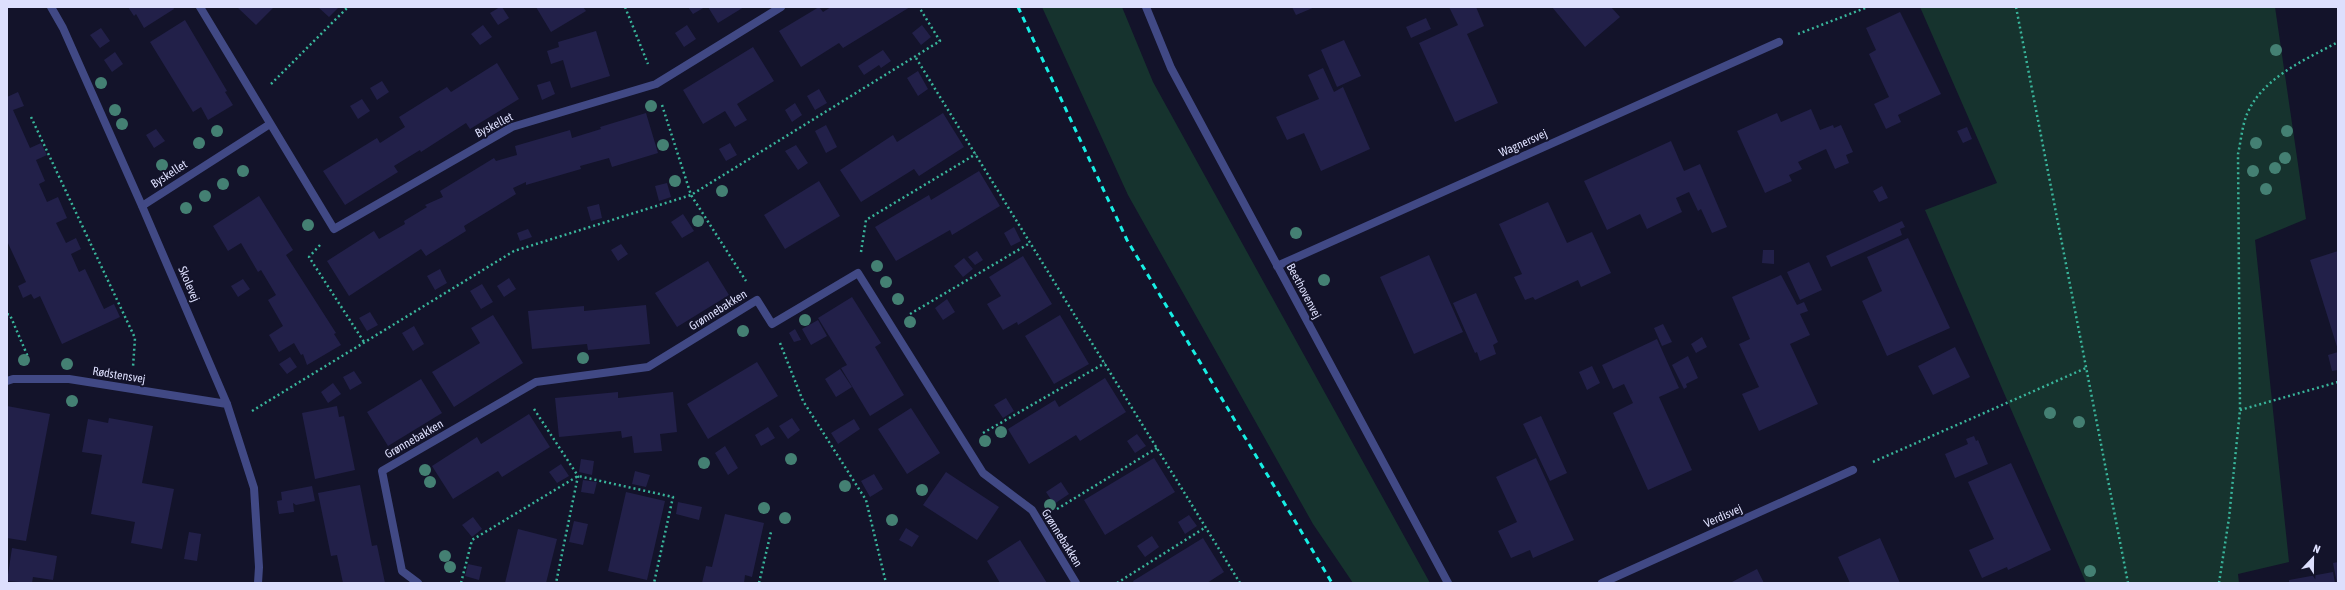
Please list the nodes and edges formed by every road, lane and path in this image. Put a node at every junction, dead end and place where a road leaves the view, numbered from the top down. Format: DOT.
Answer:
graph roads {
  1 [pos="51,7"];
  2 [pos="200,7"];
  3 [pos="348,7"];
  4 [pos="625,7"];
  5 [pos="781,7"];
  6 [pos="919,7"];
  7 [pos="1146,7"];
  8 [pos="1868,7"];
  9 [pos="2016,7"];
  10 [pos="1778,42"];
  11 [pos="2338,42"];
  12 [pos="916,58"];
  13 [pos="656,84"];
  14 [pos="255,100"];
  15 [pos="31,117"];
  16 [pos="270,124"];
  17 [pos="976,154"];
  18 [pos="691,195"];
  19 [pos="142,206"];
  20 [pos="334,228"];
  21 [pos="1030,243"];
  22 [pos="1277,266"];
  23 [pos="858,273"];
  24 [pos="757,300"];
  25 [pos="7,314"];
  26 [pos="772,324"];
  27 [pos="891,326"];
  28 [pos="364,342"];
  29 [pos="1105,363"];
  30 [pos="2086,368"];
  31 [pos="34,379"];
  32 [pos="7,381"];
  33 [pos="2338,382"];
  34 [pos="131,389"];
  35 [pos="522,390"];
  36 [pos="227,404"];
  37 [pos="2240,410"];
  38 [pos="233,422"];
  39 [pos="966,444"];
  40 [pos="1157,448"];
  41 [pos="1853,470"];
  42 [pos="578,476"];
  43 [pos="1038,520"];
  44 [pos="1206,527"];
  45 [pos="771,532"];
  46 [pos="258,583"];
  47 [pos="418,583"];
  48 [pos="461,583"];
  49 [pos="556,583"];
  50 [pos="654,583"];
  51 [pos="759,583"];
  52 [pos="886,583"];
  53 [pos="1076,583"];
  54 [pos="1117,583"];
  55 [pos="1240,583"];
  56 [pos="1448,583"];
  57 [pos="1602,583"];
  58 [pos="2128,583"];
  59 [pos="2219,583"];
  1 -- 19 [label="street, Skolevej"];
  2 -- 14 [label="street"];
  3 -- 14 [label="path"];
  4 -- 13 [label="path"];
  5 -- 13 [label="street, Byskellet"];
  6 -- 12 [label="path"];
  7 -- 22 [label="street, Beethovenvej"];
  8 -- 10 [label="path"];
  9 -- 30 [label="path"];
  10 -- 22 [label="street, Wagnersvej"];
  11 -- 37 [label="path"];
  12 -- 17 [label="path"];
  12 -- 18 [label="path"];
  13 -- 18 [label="path"];
  13 -- 20 [label="street, Byskellet"];
  14 -- 16 [label="street"];
  15 -- 34 [label="path"];
  16 -- 19 [label="street, Byskellet"];
  16 -- 20 [label="street"];
  17 -- 21 [label="path"];
  17 -- 23 [label="path"];
  18 -- 24 [label="path"];
  18 -- 28 [label="path"];
  19 -- 36 [label="street, Skolevej"];
  20 -- 28 [label="path"];
  21 -- 27 [label="path"];
  21 -- 29 [label="path"];
  22 -- 56 [label="street, Beethovenvej"];
  23 -- 26 [label="street"];
  23 -- 27 [label="street, Grønnebakken"];
  24 -- 26 [label="street, Grønnebakken"];
  24 -- 35 [label="street, Grønnebakken"];
  25 -- 31 [label="path"];
  26 -- 52 [label="path"];
  27 -- 39 [label="street, Grønnebakken"];
  28 -- 38 [label="path"];
  29 -- 39 [label="path"];
  29 -- 40 [label="path"];
  30 -- 41 [label="path"];
  30 -- 58 [label="path"];
  31 -- 32 [label="street, Rødstensvej"];
  31 -- 34 [label="street, Rødstensvej"];
  33 -- 37 [label="path"];
  34 -- 36 [label="street, Rødstensvej"];
  35 -- 42 [label="path"];
  35 -- 47 [label="street, Grønnebakken"];
  36 -- 38 [label="street, Skolevej"];
  37 -- 59 [label="path"];
  38 -- 46 [label="street, Skolevej"];
  39 -- 43 [label="street, Grønnebakken"];
  40 -- 43 [label="path"];
  40 -- 44 [label="path"];
  41 -- 57 [label="street, Verdisvej"];
  42 -- 48 [label="path"];
  42 -- 49 [label="path"];
  42 -- 50 [label="path"];
  43 -- 53 [label="street, Grønnebakken"];
  44 -- 54 [label="path"];
  44 -- 55 [label="path"];
  45 -- 51 [label="path"];
}
